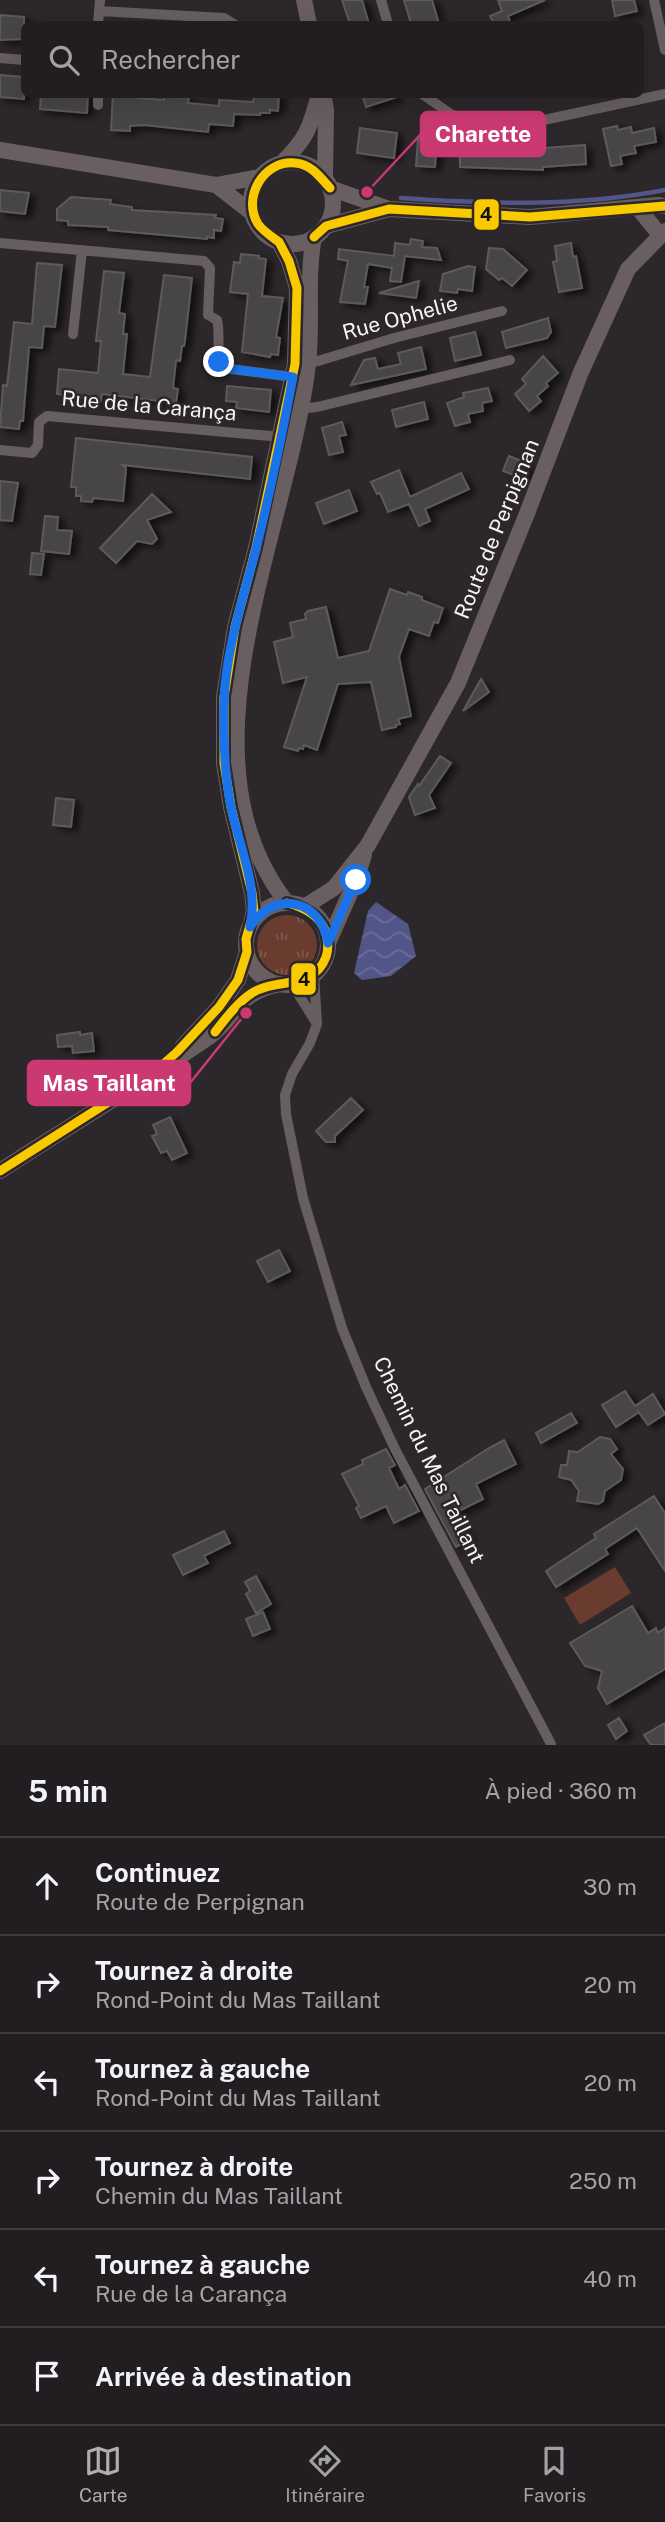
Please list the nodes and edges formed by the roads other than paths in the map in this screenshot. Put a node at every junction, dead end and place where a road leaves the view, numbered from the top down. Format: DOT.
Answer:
graph roads {
  1 [pos="136,0"];
  2 [pos="304,0"];
  3 [pos="381,0"];
  4 [pos="654,0"];
  5 [pos="99,5"];
  6 [pos="135,13"];
  7 [pos="216,21"];
  8 [pos="308,21"];
  9 [pos="387,21"];
  10 [pos="665,50"];
  11 [pos="0,58"];
  12 [pos="21,60"];
  13 [pos="665,94"];
  14 [pos="320,98"];
  15 [pos="322,98"];
  16 [pos="428,98"];
  17 [pos="0,150"];
  18 [pos="282,163"];
  19 [pos="260,177"];
  20 [pos="327,183"];
  21 [pos="216,185"];
  22 [pos="665,206"];
  23 [pos="638,208"];
  24 [pos="389,209"];
  25 [pos="252,214"];
  26 [pos="320,232"];
  27 [pos="663,233"];
  28 [pos="279,242"];
  29 [pos="0,243"];
  30 [pos="82,250"];
  31 [pos="502,311"];
  32 [pos="73,334"];
  33 [pos="510,360"];
  34 [pos="308,364"];
  35 [pos="293,377"];
  36 [pos="299,409"];
  37 [pos="281,437"];
  38 [pos="0,450"];
  39 [pos="368,845"];
  40 [pos="286,903"];
  41 [pos="304,907"];
  42 [pos="250,927"];
  43 [pos="328,943"];
  44 [pos="247,952"];
  45 [pos="314,974"];
  46 [pos="286,984"];
  47 [pos="317,1024"];
  48 [pos="151,1075"];
  49 [pos="0,1171"];
  50 [pos="551,1744"];
  1 -- 6 [label="street"];
  2 -- 8 [label="main road"];
  3 -- 9 [label="street"];
  4 -- 10 [label="street"];
  5 -- 6 [label="street"];
  6 -- 7 [label="street"];
  11 -- 12 [label="street"];
  13 -- 16 [label="street"];
  14 -- 18 [label="main road"];
  15 -- 20 [label="main road"];
  17 -- 21 [label="main road"];
  18 -- 19 [label="main road"];
  18 -- 20 [label="main road"];
  19 -- 21 [label="main road"];
  19 -- 25 [label="main road"];
  20 -- 24 [label="main road"];
  20 -- 26 [label="main road"];
  21 -- 25 [label="main road"];
  22 -- 23 [label="main road"];
  23 -- 24 [label="main road"];
  23 -- 27 [label="main road"];
  24 -- 26 [label="main road"];
  25 -- 28 [label="main road"];
  26 -- 28 [label="main road"];
  26 -- 34 [label="main road"];
  27 -- 39 [label="main road, Route de Perpignan"];
  28 -- 35 [label="main road"];
  29 -- 30 [label="street, Rue de la Carança"];
  30 -- 32 [label="street"];
  30 -- 35 [label="street, Rue de la Carança"];
  31 -- 34 [label="street, Rue Ophelie"];
  33 -- 36 [label="street"];
  34 -- 36 [label="main road"];
  35 -- 37 [label="main road"];
  36 -- 40 [label="main road"];
  37 -- 38 [label="street, Rue de la Carança"];
  37 -- 42 [label="main road"];
  39 -- 41 [label="main road, Route de Perpignan"];
  39 -- 43 [label="main road, Route de Perpignan"];
  40 -- 41 [label="main road"];
  40 -- 42 [label="main road"];
  41 -- 43 [label="main road"];
  42 -- 44 [label="main road"];
  43 -- 45 [label="main road"];
  44 -- 46 [label="main road"];
  44 -- 48 [label="main road"];
  45 -- 46 [label="main road"];
  45 -- 47 [label="street"];
  46 -- 47 [label="street"];
  46 -- 48 [label="main road"];
  47 -- 50 [label="street, Chemin du Mas Taillant"];
  48 -- 49 [label="main road"];
}
